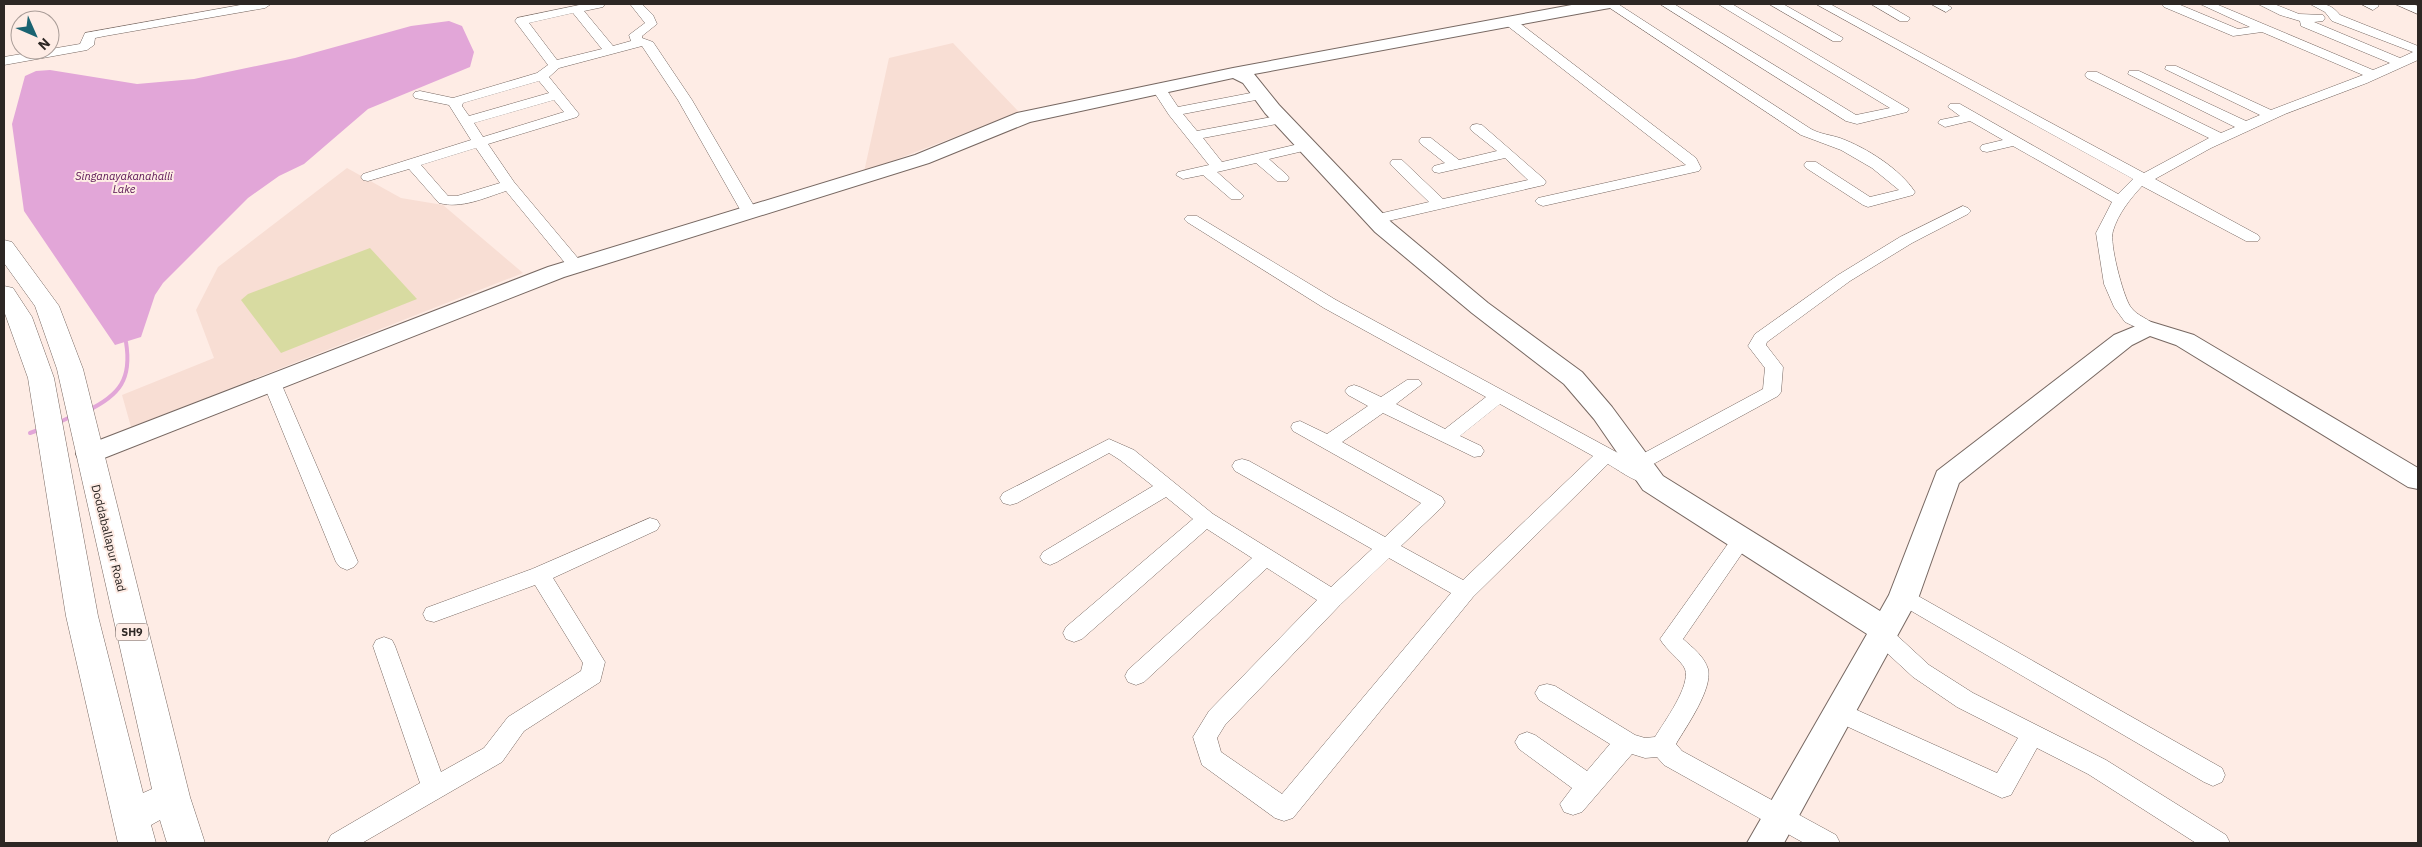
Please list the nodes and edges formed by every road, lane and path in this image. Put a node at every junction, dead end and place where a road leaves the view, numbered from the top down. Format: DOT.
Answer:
graph roads {
  1 [pos="265,4"];
  2 [pos="599,4"];
  3 [pos="636,4"];
  4 [pos="1604,4"];
  5 [pos="1610,4"];
  6 [pos="1666,4"];
  7 [pos="1724,4"];
  8 [pos="1775,4"];
  9 [pos="1822,4"];
  10 [pos="1877,4"];
  11 [pos="2168,4"];
  12 [pos="2206,4"];
  13 [pos="2264,4"];
  14 [pos="2316,4"];
  15 [pos="2401,4"];
  16 [pos="511,8"];
  17 [pos="576,9"];
  18 [pos="2418,10"];
  19 [pos="2332,15"];
  20 [pos="1904,18"];
  21 [pos="2306,20"];
  22 [pos="521,21"];
  23 [pos="1509,21"];
  24 [pos="2265,28"];
  25 [pos="1836,38"];
  26 [pos="638,43"];
  27 [pos="610,49"];
  28 [pos="2418,50"];
  29 [pos="2418,55"];
  30 [pos="4,61"];
  31 [pos="2401,63"];
  32 [pos="554,65"];
  33 [pos="2171,69"];
  34 [pos="1233,73"];
  35 [pos="2134,74"];
  36 [pos="2092,75"];
  37 [pos="2374,75"];
  38 [pos="542,76"];
  39 [pos="1159,89"];
  40 [pos="420,95"];
  41 [pos="557,95"];
  42 [pos="1261,95"];
  43 [pos="455,102"];
  44 [pos="1955,107"];
  45 [pos="1174,112"];
  46 [pos="2271,115"];
  47 [pos="1972,117"];
  48 [pos="1282,119"];
  49 [pos="467,121"];
  50 [pos="1945,123"];
  51 [pos="2247,127"];
  52 [pos="1477,128"];
  53 [pos="1194,136"];
  54 [pos="2220,138"];
  55 [pos="1426,141"];
  56 [pos="2015,141"];
  57 [pos="482,142"];
  58 [pos="1307,146"];
  59 [pos="1987,148"];
  60 [pos="1508,153"];
  61 [pos="1259,158"];
  62 [pos="412,163"];
  63 [pos="1397,163"];
  64 [pos="1811,165"];
  65 [pos="1456,166"];
  66 [pos="1213,168"];
  67 [pos="1439,170"];
  68 [pos="1183,175"];
  69 [pos="368,177"];
  70 [pos="1282,178"];
  71 [pos="2143,178"];
  72 [pos="1539,182"];
  73 [pos="510,185"];
  74 [pos="1236,196"];
  75 [pos="2120,201"];
  76 [pos="1440,205"];
  77 [pos="1963,211"];
  78 [pos="750,213"];
  79 [pos="1192,219"];
  80 [pos="1376,219"];
  81 [pos="2252,238"];
  82 [pos="4,247"];
  83 [pos="576,266"];
  84 [pos="4,292"];
  85 [pos="2148,328"];
  86 [pos="272,383"];
  87 [pos="1413,384"];
  88 [pos="1354,391"];
  89 [pos="1497,397"];
  90 [pos="1382,405"];
  91 [pos="1300,427"];
  92 [pos="1447,437"];
  93 [pos="1328,443"];
  94 [pos="1474,451"];
  95 [pos="89,454"];
  96 [pos="1606,455"];
  97 [pos="1242,466"];
  98 [pos="1645,471"];
  99 [pos="2418,480"];
  100 [pos="1167,487"];
  101 [pos="1010,498"];
  102 [pos="1206,519"];
  103 [pos="650,525"];
  104 [pos="1742,540"];
  105 [pos="1386,546"];
  106 [pos="1050,557"];
  107 [pos="1265,558"];
  108 [pos="347,562"];
  109 [pos="540,575"];
  110 [pos="1465,591"];
  111 [pos="1904,596"];
  112 [pos="1332,599"];
  113 [pos="434,614"];
  114 [pos="1883,632"];
  115 [pos="1074,633"];
  116 [pos="384,646"];
  117 [pos="1136,676"];
  118 [pos="1546,694"];
  119 [pos="1839,712"];
  120 [pos="2033,734"];
  121 [pos="1527,742"];
  122 [pos="1628,742"];
  123 [pos="1662,746"];
  124 [pos="2213,774"];
  125 [pos="1589,786"];
  126 [pos="434,788"];
  127 [pos="172,796"];
  128 [pos="1573,804"];
  129 [pos="1780,817"];
  130 [pos="134,830"];
  131 [pos="186,843"];
  132 [pos="340,843"];
  133 [pos="1765,843"];
  134 [pos="1827,843"];
  135 [pos="2217,843"];
  1 -- 30 [label="street"];
  2 -- 17 [label="street"];
  3 -- 26 [label="street"];
  4 -- 23 [label="street"];
  5 -- 64 [label="street"];
  6 -- 7 [label="street"];
  8 -- 25 [label="street"];
  9 -- 71 [label="street"];
  10 -- 20 [label="street"];
  11 -- 24 [label="street"];
  12 -- 24 [label="street"];
  13 -- 21 [label="street"];
  14 -- 19 [label="street"];
  15 -- 18 [label="street"];
  16 -- 22 [label="street"];
  17 -- 22 [label="street"];
  17 -- 27 [label="street"];
  19 -- 21 [label="street"];
  19 -- 28 [label="street"];
  21 -- 31 [label="street"];
  22 -- 32 [label="street"];
  23 -- 34 [label="street"];
  23 -- 72 [label="street"];
  24 -- 37 [label="street"];
  26 -- 27 [label="street"];
  26 -- 78 [label="street"];
  27 -- 32 [label="street"];
  29 -- 31 [label="street"];
  31 -- 37 [label="street"];
  32 -- 38 [label="street"];
  33 -- 46 [label="street"];
  34 -- 39 [label="street"];
  34 -- 42 [label="street"];
  35 -- 51 [label="street"];
  36 -- 54 [label="street"];
  37 -- 46 [label="street"];
  38 -- 41 [label="street"];
  38 -- 43 [label="street"];
  39 -- 45 [label="street"];
  39 -- 78 [label="street"];
  40 -- 43 [label="street"];
  41 -- 49 [label="street"];
  41 -- 57 [label="street"];
  42 -- 45 [label="street"];
  42 -- 48 [label="street"];
  43 -- 49 [label="street"];
  44 -- 47 [label="street"];
  45 -- 53 [label="street"];
  46 -- 51 [label="street"];
  47 -- 50 [label="street"];
  47 -- 56 [label="street"];
  48 -- 53 [label="street"];
  48 -- 58 [label="street"];
  49 -- 57 [label="street"];
  51 -- 54 [label="street"];
  52 -- 60 [label="street"];
  53 -- 66 [label="street"];
  54 -- 71 [label="street"];
  55 -- 65 [label="street"];
  56 -- 59 [label="street"];
  56 -- 75 [label="street"];
  57 -- 62 [label="street"];
  57 -- 73 [label="street"];
  58 -- 61 [label="street"];
  58 -- 80 [label="street"];
  60 -- 65 [label="street"];
  60 -- 72 [label="street"];
  61 -- 66 [label="street"];
  61 -- 70 [label="street"];
  62 -- 69 [label="street"];
  62 -- 73 [label="street"];
  63 -- 76 [label="street"];
  65 -- 67 [label="street"];
  66 -- 68 [label="street"];
  66 -- 74 [label="street"];
  71 -- 75 [label="street"];
  71 -- 81 [label="street"];
  72 -- 76 [label="street"];
  73 -- 83 [label="street"];
  75 -- 85 [label="street"];
  76 -- 80 [label="street"];
  77 -- 98 [label="street"];
  78 -- 83 [label="street"];
  79 -- 89 [label="street"];
  80 -- 98 [label="street"];
  82 -- 95 [label="main road, Doddaballapur Road / SH9"];
  83 -- 86 [label="street"];
  84 -- 130 [label="main road"];
  85 -- 99 [label="street"];
  85 -- 111 [label="street"];
  86 -- 95 [label="street"];
  86 -- 108 [label="street"];
  87 -- 90 [label="street"];
  88 -- 90 [label="street"];
  89 -- 92 [label="street"];
  89 -- 96 [label="street"];
  90 -- 92 [label="street"];
  90 -- 93 [label="street"];
  91 -- 93 [label="street"];
  92 -- 94 [label="street"];
  93 -- 105 [label="street"];
  95 -- 127 [label="main road, Doddaballapur Road / SH9"];
  96 -- 98 [label="street"];
  96 -- 110 [label="street"];
  97 -- 105 [label="street"];
  98 -- 104 [label="street"];
  100 -- 101 [label="street"];
  100 -- 102 [label="street"];
  100 -- 106 [label="street"];
  102 -- 107 [label="street"];
  102 -- 115 [label="street"];
  103 -- 109 [label="street"];
  104 -- 114 [label="street"];
  104 -- 123 [label="street"];
  105 -- 110 [label="street"];
  105 -- 112 [label="street"];
  107 -- 112 [label="street"];
  107 -- 117 [label="street"];
  109 -- 113 [label="street"];
  109 -- 126 [label="street"];
  110 -- 112 [label="street"];
  111 -- 114 [label="street"];
  111 -- 124 [label="street"];
  114 -- 119 [label="street"];
  114 -- 120 [label="street"];
  116 -- 126 [label="street"];
  118 -- 122 [label="street"];
  119 -- 120 [label="street"];
  119 -- 129 [label="street"];
  120 -- 135 [label="street"];
  121 -- 125 [label="street"];
  122 -- 123 [label="street"];
  122 -- 125 [label="street"];
  123 -- 129 [label="street"];
  125 -- 128 [label="street"];
  126 -- 132 [label="street"];
  127 -- 130 [label="main road"];
  127 -- 131 [label="main road, Doddaballapur Road / SH9"];
  129 -- 133 [label="street"];
  129 -- 134 [label="street"];
}
